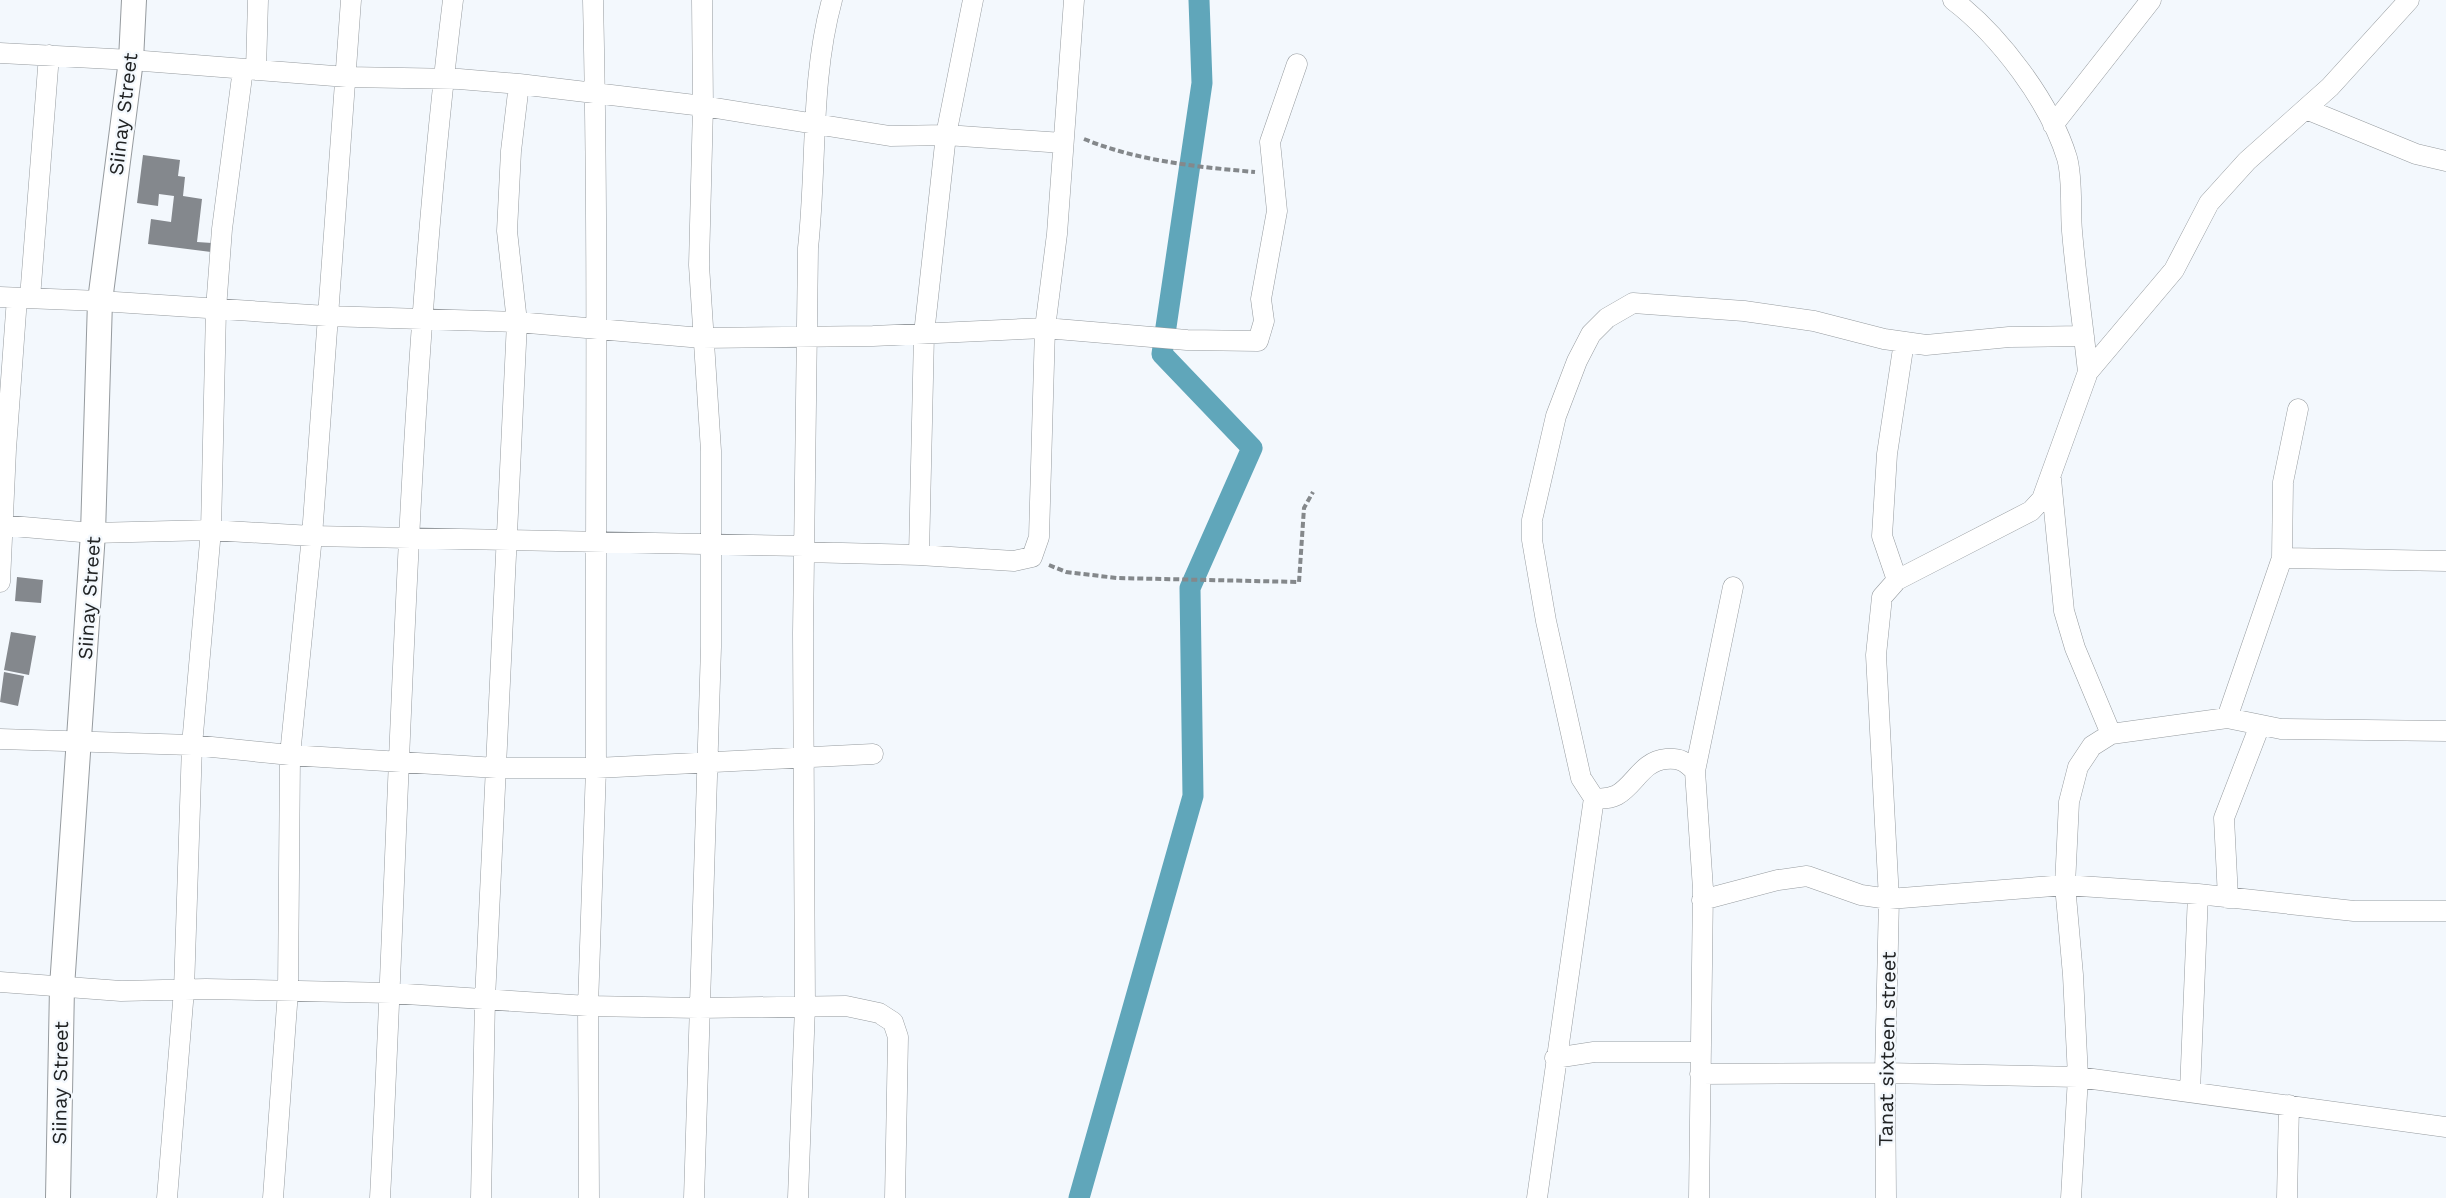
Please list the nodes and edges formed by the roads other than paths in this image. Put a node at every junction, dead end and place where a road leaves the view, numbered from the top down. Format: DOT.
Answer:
graph roads {
  1 [pos="134,0"];
  2 [pos="258,0"];
  3 [pos="351,0"];
  4 [pos="453,0"];
  5 [pos="593,0"];
  6 [pos="702,0"];
  7 [pos="832,0"];
  8 [pos="973,0"];
  9 [pos="1074,0"];
  10 [pos="1953,0"];
  11 [pos="2151,0"];
  12 [pos="2409,0"];
  13 [pos="0,53"];
  14 [pos="49,56"];
  15 [pos="131,60"];
  16 [pos="1296,64"];
  17 [pos="249,69"];
  18 [pos="347,77"];
  19 [pos="443,79"];
  20 [pos="519,84"];
  21 [pos="595,92"];
  22 [pos="703,106"];
  23 [pos="2306,109"];
  24 [pos="817,125"];
  25 [pos="2053,125"];
  26 [pos="946,135"];
  27 [pos="1063,137"];
  28 [pos="2446,161"];
  29 [pos="16,298"];
  30 [pos="100,301"];
  31 [pos="216,309"];
  32 [pos="327,316"];
  33 [pos="422,319"];
  34 [pos="517,322"];
  35 [pos="1045,328"];
  36 [pos="597,329"];
  37 [pos="924,334"];
  38 [pos="807,336"];
  39 [pos="2084,336"];
  40 [pos="702,338"];
  41 [pos="1904,342"];
  42 [pos="2088,372"];
  43 [pos="2298,409"];
  44 [pos="2050,476"];
  45 [pos="2,525"];
  46 [pos="212,530"];
  47 [pos="93,533"];
  48 [pos="312,536"];
  49 [pos="409,537"];
  50 [pos="507,538"];
  51 [pos="595,541"];
  52 [pos="710,545"];
  53 [pos="804,549"];
  54 [pos="919,555"];
  55 [pos="2282,558"];
  56 [pos="2446,561"];
  57 [pos="1897,580"];
  58 [pos="0,582"];
  59 [pos="1733,587"];
  60 [pos="2227,718"];
  61 [pos="2260,725"];
  62 [pos="2446,731"];
  63 [pos="2111,734"];
  64 [pos="0,739"];
  65 [pos="79,743"];
  66 [pos="192,745"];
  67 [pos="873,754"];
  68 [pos="290,755"];
  69 [pos="804,759"];
  70 [pos="400,762"];
  71 [pos="708,762"];
  72 [pos="497,768"];
  73 [pos="596,768"];
  74 [pos="1695,771"];
  75 [pos="1594,798"];
  76 [pos="2065,885"];
  77 [pos="2198,894"];
  78 [pos="2228,897"];
  79 [pos="1889,899"];
  80 [pos="1702,900"];
  81 [pos="2446,911"];
  82 [pos="0,982"];
  83 [pos="62,987"];
  84 [pos="184,990"];
  85 [pos="288,991"];
  86 [pos="391,993"];
  87 [pos="485,999"];
  88 [pos="588,1006"];
  89 [pos="805,1006"];
  90 [pos="699,1008"];
  91 [pos="1701,1052"];
  92 [pos="1556,1058"];
  93 [pos="1885,1073"];
  94 [pos="1700,1074"];
  95 [pos="2078,1077"];
  96 [pos="2190,1090"];
  97 [pos="2289,1105"];
  98 [pos="2446,1127"];
  99 [pos="58,1198"];
  100 [pos="167,1198"];
  101 [pos="273,1198"];
  102 [pos="380,1198"];
  103 [pos="481,1198"];
  104 [pos="589,1198"];
  105 [pos="694,1198"];
  106 [pos="798,1198"];
  107 [pos="895,1198"];
  108 [pos="1537,1198"];
  109 [pos="1699,1198"];
  110 [pos="1886,1198"];
  111 [pos="2071,1198"];
  112 [pos="2288,1198"];
  1 -- 15 [label="street, Siinay Street"];
  2 -- 17 [label="street"];
  3 -- 18 [label="street"];
  4 -- 19 [label="street"];
  5 -- 21 [label="street"];
  6 -- 22 [label="street"];
  7 -- 24 [label="street"];
  8 -- 26 [label="street"];
  9 -- 27 [label="street"];
  10 -- 25 [label="street"];
  11 -- 25 [label="street"];
  12 -- 23 [label="street"];
  13 -- 14 [label="street"];
  14 -- 15 [label="street"];
  14 -- 29 [label="street"];
  15 -- 17 [label="street"];
  15 -- 30 [label="street, Siinay Street"];
  16 -- 35 [label="street"];
  17 -- 18 [label="street"];
  17 -- 31 [label="street"];
  18 -- 19 [label="street"];
  18 -- 32 [label="street"];
  19 -- 20 [label="street"];
  19 -- 33 [label="street"];
  20 -- 21 [label="street"];
  20 -- 34 [label="street"];
  21 -- 22 [label="street"];
  21 -- 36 [label="street"];
  22 -- 24 [label="street"];
  22 -- 40 [label="street"];
  23 -- 28 [label="street"];
  23 -- 42 [label="street"];
  24 -- 26 [label="street"];
  24 -- 38 [label="street"];
  25 -- 39 [label="street"];
  26 -- 27 [label="street"];
  26 -- 37 [label="street"];
  27 -- 35 [label="street"];
  29 -- 30 [label="street"];
  29 -- 45 [label="street"];
  30 -- 31 [label="street"];
  30 -- 47 [label="street, Siinay Street"];
  31 -- 32 [label="street"];
  31 -- 46 [label="street"];
  32 -- 33 [label="street"];
  32 -- 48 [label="street"];
  33 -- 34 [label="street"];
  33 -- 49 [label="street"];
  34 -- 36 [label="street"];
  34 -- 50 [label="street"];
  35 -- 37 [label="street"];
  35 -- 54 [label="street"];
  36 -- 40 [label="street"];
  36 -- 51 [label="street"];
  37 -- 38 [label="street"];
  37 -- 54 [label="street"];
  38 -- 40 [label="street"];
  38 -- 53 [label="street"];
  39 -- 41 [label="street"];
  39 -- 42 [label="street"];
  40 -- 52 [label="street"];
  41 -- 57 [label="street"];
  41 -- 75 [label="street"];
  42 -- 44 [label="street"];
  43 -- 55 [label="street"];
  44 -- 57 [label="street"];
  44 -- 63 [label="street"];
  45 -- 47 [label="street"];
  45 -- 58 [label="street"];
  46 -- 47 [label="street"];
  46 -- 48 [label="street"];
  46 -- 66 [label="street"];
  47 -- 65 [label="street, Siinay Street"];
  48 -- 49 [label="street"];
  48 -- 68 [label="street"];
  49 -- 50 [label="street"];
  49 -- 70 [label="street"];
  50 -- 51 [label="street"];
  50 -- 72 [label="street"];
  51 -- 52 [label="street"];
  51 -- 73 [label="street"];
  52 -- 53 [label="street"];
  52 -- 71 [label="street"];
  53 -- 54 [label="street"];
  53 -- 69 [label="street"];
  55 -- 56 [label="street"];
  55 -- 60 [label="street"];
  57 -- 79 [label="street, Tanat sixteen street"];
  59 -- 74 [label="street"];
  60 -- 61 [label="street"];
  60 -- 63 [label="street"];
  61 -- 62 [label="street"];
  61 -- 78 [label="street"];
  63 -- 76 [label="street"];
  64 -- 65 [label="street"];
  65 -- 66 [label="street"];
  65 -- 83 [label="street, Siinay Street"];
  66 -- 68 [label="street"];
  66 -- 84 [label="street"];
  67 -- 69 [label="street"];
  68 -- 70 [label="street"];
  68 -- 85 [label="street"];
  69 -- 71 [label="street"];
  69 -- 89 [label="street"];
  70 -- 72 [label="street"];
  70 -- 86 [label="street"];
  71 -- 73 [label="street"];
  71 -- 90 [label="street"];
  72 -- 73 [label="street"];
  72 -- 87 [label="street"];
  73 -- 88 [label="street"];
  74 -- 75 [label="street"];
  74 -- 80 [label="street"];
  75 -- 92 [label="street"];
  76 -- 77 [label="street"];
  76 -- 79 [label="street"];
  76 -- 95 [label="street"];
  77 -- 78 [label="street"];
  77 -- 96 [label="street"];
  78 -- 81 [label="street"];
  79 -- 80 [label="street"];
  79 -- 93 [label="street, Tanat sixteen street"];
  80 -- 91 [label="street"];
  82 -- 83 [label="street"];
  83 -- 84 [label="street"];
  83 -- 99 [label="street, Siinay Street"];
  84 -- 85 [label="street"];
  84 -- 100 [label="street"];
  85 -- 86 [label="street"];
  85 -- 101 [label="street"];
  86 -- 87 [label="street"];
  86 -- 102 [label="street"];
  87 -- 88 [label="street"];
  87 -- 103 [label="street"];
  88 -- 90 [label="street"];
  88 -- 104 [label="street"];
  89 -- 90 [label="street"];
  89 -- 106 [label="street"];
  89 -- 107 [label="street"];
  90 -- 105 [label="street"];
  91 -- 92 [label="street"];
  91 -- 94 [label="street"];
  92 -- 108 [label="street"];
  93 -- 94 [label="street"];
  93 -- 95 [label="street"];
  93 -- 110 [label="street, Tanat sixteen street"];
  94 -- 109 [label="street"];
  95 -- 96 [label="street"];
  95 -- 111 [label="street"];
  96 -- 97 [label="street"];
  97 -- 98 [label="street"];
  97 -- 112 [label="street"];
}
